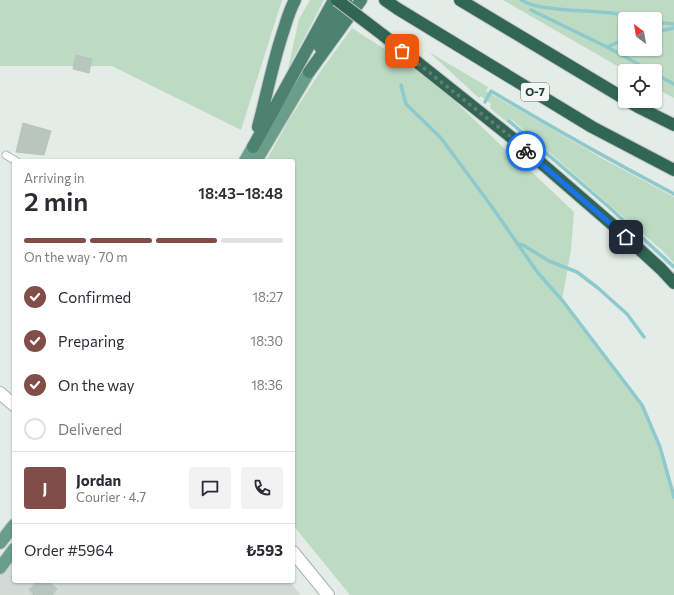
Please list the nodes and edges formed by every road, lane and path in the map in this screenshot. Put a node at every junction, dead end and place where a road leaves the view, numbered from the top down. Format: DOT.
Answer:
graph roads {
  1 [pos="295,0"];
  2 [pos="334,0"];
  3 [pos="337,0"];
  4 [pos="346,0"];
  5 [pos="361,0"];
  6 [pos="385,0"];
  7 [pos="460,0"];
  8 [pos="309,72"];
  9 [pos="618,95"];
  10 [pos="640,108"];
  11 [pos="674,125"];
  12 [pos="253,147"];
  13 [pos="6,155"];
  14 [pos="13,159"];
  15 [pos="246,159"];
  16 [pos="257,159"];
  17 [pos="674,170"];
  18 [pos="674,283"];
  19 [pos="0,393"];
  20 [pos="12,403"];
  21 [pos="12,528"];
  22 [pos="0,543"];
  23 [pos="12,552"];
  24 [pos="295,554"];
  25 [pos="0,568"];
  26 [pos="328,595"];
  1 -- 12 [label="highway"];
  2 -- 12 [label="highway"];
  3 -- 18 [label="highway, bridge"];
  4 -- 8 [label="highway"];
  5 -- 8 [label="highway"];
  6 -- 17 [label="highway, O-7"];
  7 -- 9 [label="highway"];
  8 -- 16 [label="main road"];
  10 -- 11 [label="highway"];
  12 -- 15 [label="main road"];
  13 -- 14 [label="lane"];
  19 -- 20 [label="street"];
  21 -- 22 [label="main road"];
  23 -- 25 [label="main road"];
  24 -- 26 [label="street"];
}
